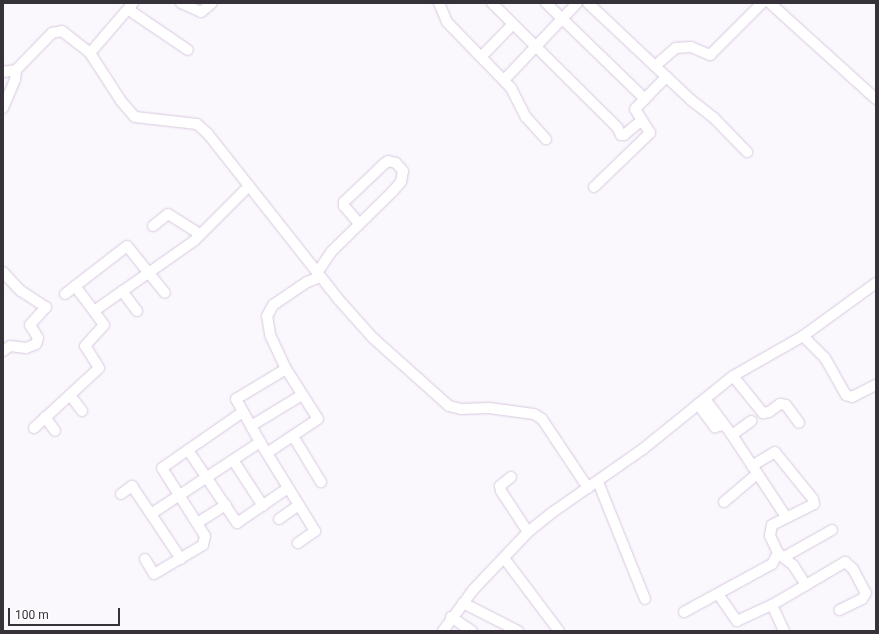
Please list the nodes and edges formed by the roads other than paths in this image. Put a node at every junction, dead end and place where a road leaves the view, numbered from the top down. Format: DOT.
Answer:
graph roads {
  1 [pos="181,3"];
  2 [pos="212,3"];
  3 [pos="492,3"];
  4 [pos="546,3"];
  5 [pos="577,3"];
  6 [pos="588,3"];
  7 [pos="762,3"];
  8 [pos="770,3"];
  9 [pos="442,4"];
  10 [pos="131,7"];
  11 [pos="562,18"];
  12 [pos="513,24"];
  13 [pos="536,46"];
  14 [pos="188,50"];
  15 [pos="90,53"];
  16 [pos="481,57"];
  17 [pos="655,66"];
  18 [pos="16,70"];
  19 [pos="3,72"];
  20 [pos="666,77"];
  21 [pos="504,80"];
  22 [pos="645,99"];
  23 [pos="876,99"];
  24 [pos="3,108"];
  25 [pos="642,120"];
  26 [pos="546,139"];
  27 [pos="747,152"];
  28 [pos="249,186"];
  29 [pos="594,187"];
  30 [pos="359,223"];
  31 [pos="153,226"];
  32 [pos="200,234"];
  33 [pos="3,272"];
  34 [pos="148,273"];
  35 [pos="318,275"];
  36 [pos="876,283"];
  37 [pos="75,286"];
  38 [pos="122,291"];
  39 [pos="165,293"];
  40 [pos="65,294"];
  41 [pos="94,311"];
  42 [pos="137,311"];
  43 [pos="804,336"];
  44 [pos="3,351"];
  45 [pos="286,369"];
  46 [pos="734,376"];
  47 [pos="876,385"];
  48 [pos="70,395"];
  49 [pos="302,395"];
  50 [pos="701,401"];
  51 [pos="82,411"];
  52 [pos="243,412"];
  53 [pos="45,417"];
  54 [pos="751,421"];
  55 [pos="799,423"];
  56 [pos="251,426"];
  57 [pos="34,428"];
  58 [pos="55,430"];
  59 [pos="732,435"];
  60 [pos="293,436"];
  61 [pos="260,442"];
  62 [pos="188,450"];
  63 [pos="267,453"];
  64 [pos="233,460"];
  65 [pos="754,470"];
  66 [pos="207,476"];
  67 [pos="511,478"];
  68 [pos="321,482"];
  69 [pos="598,482"];
  70 [pos="288,488"];
  71 [pos="588,488"];
  72 [pos="121,494"];
  73 [pos="179,495"];
  74 [pos="724,502"];
  75 [pos="226,505"];
  76 [pos="299,505"];
  77 [pos="262,506"];
  78 [pos="151,514"];
  79 [pos="786,517"];
  80 [pos="279,519"];
  81 [pos="197,523"];
  82 [pos="832,530"];
  83 [pos="528,532"];
  84 [pos="298,543"];
  85 [pos="781,555"];
  86 [pos="504,558"];
  87 [pos="145,559"];
  88 [pos="181,559"];
  89 [pos="806,585"];
  90 [pos="718,594"];
  91 [pos="645,599"];
  92 [pos="463,603"];
  93 [pos="772,605"];
  94 [pos="840,610"];
  95 [pos="684,612"];
  96 [pos="451,617"];
  97 [pos="443,631"];
  98 [pos="472,631"];
  99 [pos="518,631"];
  100 [pos="558,631"];
  101 [pos="784,631"];
  1 -- 2 [label="street"];
  3 -- 12 [label="street"];
  4 -- 11 [label="street"];
  5 -- 11 [label="street"];
  6 -- 17 [label="street"];
  7 -- 17 [label="street"];
  8 -- 23 [label="street"];
  9 -- 16 [label="street"];
  10 -- 14 [label="street"];
  10 -- 15 [label="street"];
  11 -- 13 [label="street"];
  11 -- 22 [label="street"];
  12 -- 13 [label="street"];
  12 -- 16 [label="street"];
  13 -- 21 [label="street"];
  13 -- 25 [label="street"];
  15 -- 18 [label="street"];
  15 -- 28 [label="street"];
  16 -- 21 [label="street"];
  17 -- 20 [label="street"];
  18 -- 19 [label="street"];
  18 -- 24 [label="street"];
  20 -- 22 [label="street"];
  20 -- 27 [label="street"];
  21 -- 26 [label="street"];
  22 -- 25 [label="street"];
  25 -- 29 [label="street"];
  28 -- 32 [label="street"];
  28 -- 35 [label="street"];
  30 -- 30 [label="street"];
  30 -- 35 [label="street"];
  31 -- 32 [label="street"];
  32 -- 34 [label="street"];
  33 -- 44 [label="street"];
  34 -- 37 [label="street"];
  34 -- 38 [label="street"];
  34 -- 39 [label="street"];
  35 -- 45 [label="street"];
  35 -- 71 [label="street"];
  36 -- 43 [label="street"];
  37 -- 40 [label="street"];
  37 -- 41 [label="street"];
  38 -- 41 [label="street"];
  38 -- 42 [label="street"];
  41 -- 48 [label="street"];
  43 -- 46 [label="street"];
  43 -- 47 [label="street"];
  45 -- 49 [label="street"];
  45 -- 52 [label="street"];
  46 -- 50 [label="street"];
  46 -- 55 [label="street"];
  48 -- 51 [label="street"];
  48 -- 53 [label="street"];
  49 -- 56 [label="street"];
  49 -- 60 [label="street"];
  50 -- 59 [label="street"];
  50 -- 69 [label="street"];
  52 -- 56 [label="street"];
  52 -- 62 [label="street"];
  53 -- 57 [label="street"];
  53 -- 58 [label="street"];
  54 -- 59 [label="street"];
  56 -- 61 [label="street"];
  59 -- 65 [label="street"];
  60 -- 63 [label="street"];
  60 -- 68 [label="street"];
  61 -- 63 [label="street"];
  61 -- 64 [label="street"];
  62 -- 66 [label="street"];
  62 -- 73 [label="street"];
  63 -- 70 [label="street"];
  64 -- 66 [label="street"];
  64 -- 77 [label="street"];
  65 -- 74 [label="street"];
  65 -- 79 [label="street"];
  65 -- 79 [label="street"];
  66 -- 73 [label="street"];
  66 -- 75 [label="street"];
  67 -- 83 [label="street"];
  69 -- 71 [label="street"];
  69 -- 91 [label="street"];
  70 -- 76 [label="street"];
  70 -- 77 [label="street"];
  71 -- 83 [label="street"];
  72 -- 78 [label="street"];
  73 -- 78 [label="street"];
  73 -- 81 [label="street"];
  75 -- 77 [label="street"];
  75 -- 81 [label="street"];
  76 -- 80 [label="street"];
  76 -- 84 [label="street"];
  78 -- 88 [label="street"];
  79 -- 85 [label="street"];
  81 -- 88 [label="street"];
  82 -- 85 [label="street"];
  83 -- 86 [label="street"];
  85 -- 89 [label="street"];
  85 -- 90 [label="street"];
  86 -- 92 [label="street"];
  86 -- 100 [label="street"];
  87 -- 88 [label="street"];
  89 -- 93 [label="street"];
  89 -- 94 [label="street"];
  90 -- 93 [label="street"];
  90 -- 95 [label="street"];
  92 -- 96 [label="street"];
  92 -- 99 [label="street"];
  93 -- 101 [label="street"];
  96 -- 97 [label="street"];
  96 -- 98 [label="street"];
}
